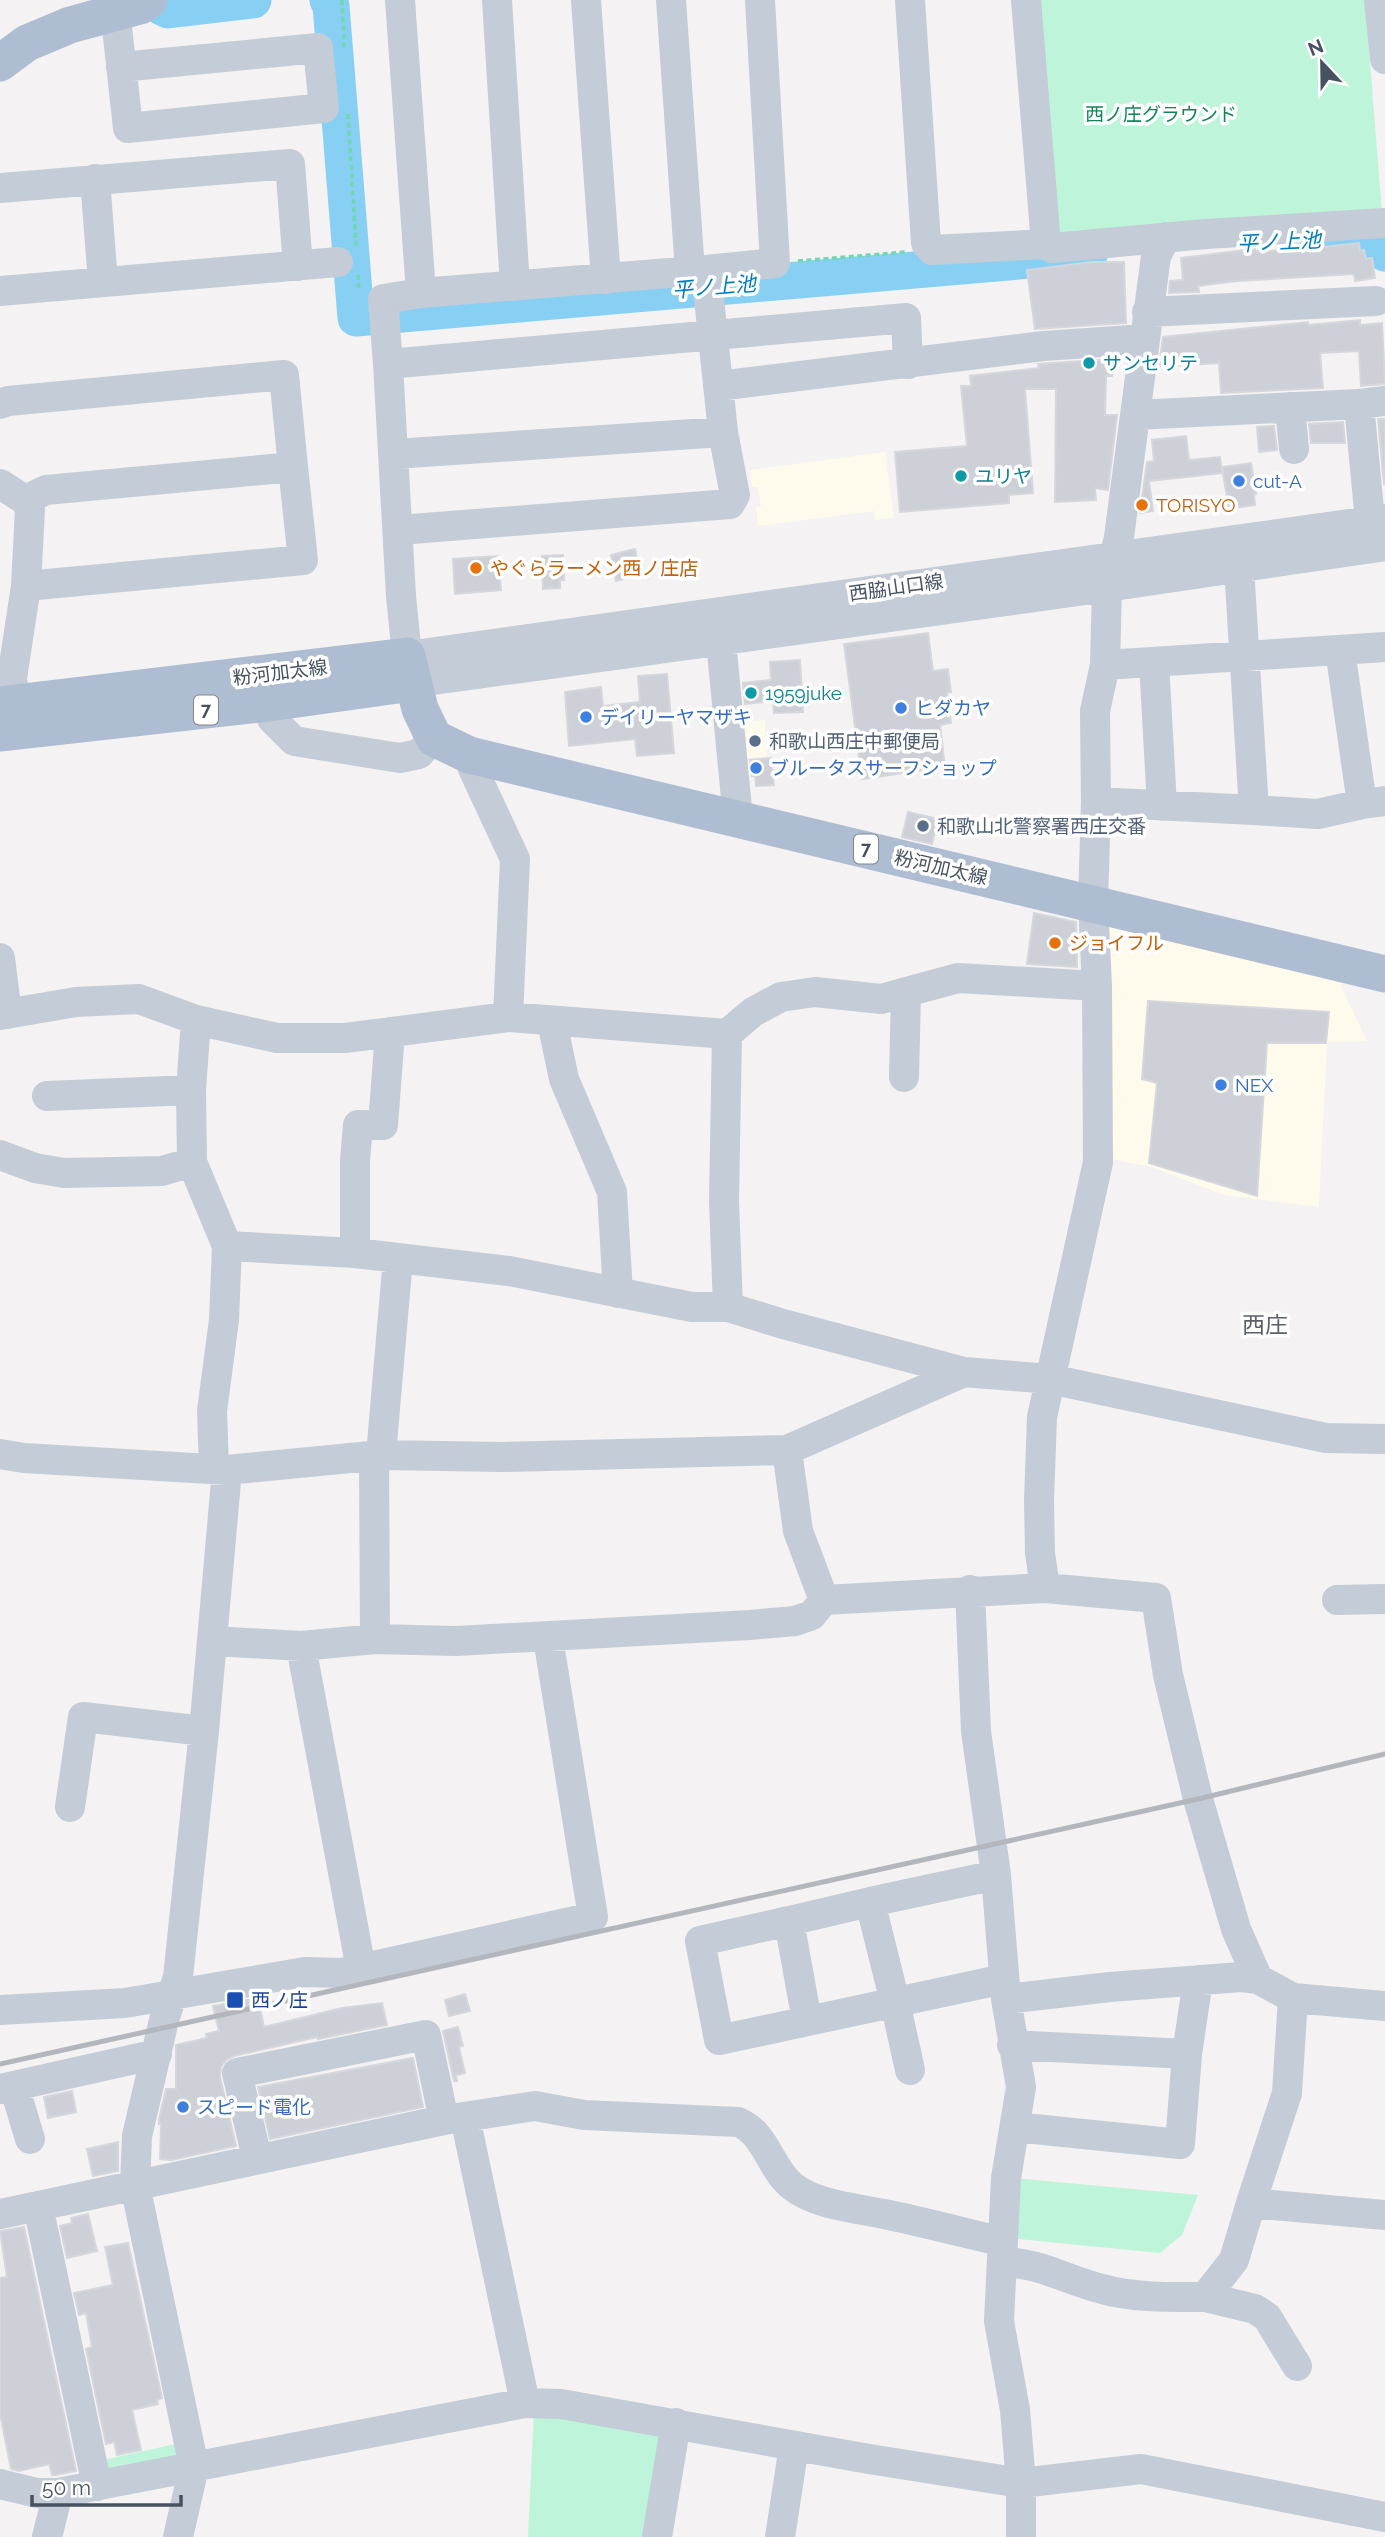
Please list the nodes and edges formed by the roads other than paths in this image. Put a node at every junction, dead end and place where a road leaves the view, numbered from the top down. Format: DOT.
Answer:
graph roads {
  1 [pos="149,0"];
  2 [pos="400,0"];
  3 [pos="497,0"];
  4 [pos="586,0"];
  5 [pos="671,0"];
  6 [pos="760,0"];
  7 [pos="911,0"];
  8 [pos="1026,0"];
  9 [pos="1379,0"];
  10 [pos="115,16"];
  11 [pos="9,48"];
  12 [pos="1385,59"];
  13 [pos="121,67"];
  14 [pos="95,179"];
  15 [pos="0,188"];
  16 [pos="1385,223"];
  17 [pos="1046,244"];
  18 [pos="1161,247"];
  19 [pos="351,264"];
  20 [pos="298,266"];
  21 [pos="606,279"];
  22 [pos="703,279"];
  23 [pos="103,282"];
  24 [pos="515,286"];
  25 [pos="0,291"];
  26 [pos="421,293"];
  27 [pos="1376,301"];
  28 [pos="1146,325"];
  29 [pos="712,335"];
  30 [pos="388,364"];
  31 [pos="908,364"];
  32 [pos="718,386"];
  33 [pos="1372,402"];
  34 [pos="0,404"];
  35 [pos="1290,407"];
  36 [pos="1135,415"];
  37 [pos="723,432"];
  38 [pos="1294,449"];
  39 [pos="394,454"];
  40 [pos="293,467"];
  41 [pos="0,484"];
  42 [pos="25,500"];
  43 [pos="1380,529"];
  44 [pos="399,530"];
  45 [pos="1113,556"];
  46 [pos="1239,567"];
  47 [pos="26,586"];
  48 [pos="1107,587"];
  49 [pos="721,640"];
  50 [pos="1385,646"];
  51 [pos="1340,650"];
  52 [pos="1245,656"];
  53 [pos="1154,662"];
  54 [pos="1105,665"];
  55 [pos="410,670"];
  56 [pos="269,703"];
  57 [pos="9,718"];
  58 [pos="434,738"];
  59 [pos="469,755"];
  60 [pos="1096,802"];
  61 [pos="1373,803"];
  62 [pos="1162,806"];
  63 [pos="1254,810"];
  64 [pos="738,819"];
  65 [pos="1093,903"];
  66 [pos="0,958"];
  67 [pos="1385,974"];
  68 [pos="1097,986"];
  69 [pos="906,992"];
  70 [pos="4,1014"];
  71 [pos="508,1017"];
  72 [pos="196,1020"];
  73 [pos="552,1022"];
  74 [pos="390,1032"];
  75 [pos="727,1034"];
  76 [pos="904,1077"];
  77 [pos="191,1090"];
  78 [pos="47,1096"];
  79 [pos="0,1155"];
  80 [pos="192,1162"];
  81 [pos="227,1246"];
  82 [pos="355,1253"];
  83 [pos="398,1258"];
  84 [pos="618,1293"];
  85 [pos="728,1307"];
  86 [pos="964,1372"];
  87 [pos="1050,1379"];
  88 [pos="1385,1439"];
  89 [pos="787,1450"];
  90 [pos="0,1454"];
  91 [pos="377,1456"];
  92 [pos="220,1469"];
  93 [pos="1045,1588"];
  94 [pos="970,1590"];
  95 [pos="1385,1599"];
  96 [pos="824,1600"];
  97 [pos="1337,1600"];
  98 [pos="548,1638"];
  99 [pos="375,1639"];
  100 [pos="212,1641"];
  101 [pos="301,1646"];
  102 [pos="204,1731"];
  103 [pos="69,1807"];
  104 [pos="996,1875"];
  105 [pos="870,1902"];
  106 [pos="789,1921"];
  107 [pos="361,1969"];
  108 [pos="1258,1979"];
  109 [pos="1198,1980"];
  110 [pos="1005,1989"];
  111 [pos="172,1996"];
  112 [pos="1293,1998"];
  113 [pos="895,2002"];
  114 [pos="1385,2006"];
  115 [pos="0,2010"];
  116 [pos="807,2021"];
  117 [pos="1012,2045"];
  118 [pos="157,2054"];
  119 [pos="1187,2054"];
  120 [pos="909,2070"];
  121 [pos="7,2087"];
  122 [pos="454,2118"];
  123 [pos="1015,2127"];
  124 [pos="30,2140"];
  125 [pos="257,2158"];
  126 [pos="135,2185"];
  127 [pos="1251,2203"];
  128 [pos="38,2206"];
  129 [pos="0,2214"];
  130 [pos="1385,2215"];
  131 [pos="1003,2252"];
  132 [pos="1205,2297"];
  133 [pos="1297,2366"];
  134 [pos="525,2403"];
  135 [pos="676,2423"];
  136 [pos="794,2445"];
  137 [pos="194,2467"];
  138 [pos="1021,2483"];
  139 [pos="0,2484"];
  140 [pos="97,2486"];
  141 [pos="58,2493"];
  142 [pos="1385,2517"];
  143 [pos="47,2537"];
  144 [pos="178,2537"];
  145 [pos="657,2537"];
  146 [pos="780,2537"];
  147 [pos="1021,2537"];
  1 -- 10 [label="main road"];
  2 -- 26 [label="street"];
  3 -- 24 [label="street"];
  4 -- 21 [label="street"];
  5 -- 22 [label="street"];
  6 -- 22 [label="street"];
  7 -- 17 [label="street"];
  8 -- 17 [label="street"];
  9 -- 12 [label="street"];
  10 -- 11 [label="main road"];
  10 -- 13 [label="street"];
  13 -- 13 [label="street"];
  14 -- 15 [label="street"];
  14 -- 20 [label="street"];
  14 -- 23 [label="street"];
  16 -- 18 [label="street"];
  17 -- 18 [label="street"];
  18 -- 28 [label="street"];
  19 -- 20 [label="street"];
  20 -- 23 [label="street"];
  21 -- 22 [label="street"];
  21 -- 24 [label="street"];
  22 -- 29 [label="street"];
  23 -- 25 [label="street"];
  24 -- 26 [label="street"];
  26 -- 30 [label="street"];
  27 -- 28 [label="street"];
  28 -- 31 [label="street"];
  28 -- 36 [label="street"];
  29 -- 30 [label="street"];
  29 -- 31 [label="street"];
  29 -- 32 [label="street"];
  30 -- 39 [label="street"];
  31 -- 32 [label="street"];
  32 -- 37 [label="street"];
  33 -- 35 [label="street"];
  33 -- 43 [label="street"];
  34 -- 40 [label="street"];
  35 -- 36 [label="street"];
  35 -- 38 [label="street"];
  36 -- 45 [label="street"];
  37 -- 39 [label="street"];
  37 -- 44 [label="street"];
  39 -- 44 [label="street"];
  40 -- 42 [label="street"];
  40 -- 47 [label="street"];
  41 -- 42 [label="street"];
  42 -- 47 [label="street"];
  43 -- 45 [label="street, 西脇山口線"];
  43 -- 46 [label="street, 西脇山口線"];
  44 -- 55 [label="street"];
  45 -- 48 [label="street"];
  45 -- 55 [label="street, 西脇山口線"];
  46 -- 48 [label="street, 西脇山口線"];
  46 -- 52 [label="street"];
  47 -- 57 [label="street"];
  48 -- 49 [label="street, 西脇山口線"];
  48 -- 54 [label="street"];
  49 -- 55 [label="street, 西脇山口線"];
  49 -- 64 [label="street"];
  50 -- 51 [label="street"];
  51 -- 52 [label="street"];
  51 -- 61 [label="street"];
  52 -- 53 [label="street"];
  52 -- 63 [label="street"];
  53 -- 54 [label="street"];
  53 -- 62 [label="street"];
  54 -- 60 [label="street"];
  55 -- 56 [label="main road, 粉河加太線 / 7"];
  55 -- 57 [label="main road, 粉河加太線 / 7"];
  55 -- 58 [label="main road"];
  56 -- 57 [label="main road, 粉河加太線 / 7"];
  56 -- 58 [label="street"];
  58 -- 59 [label="main road, 粉河加太線 / 7"];
  59 -- 64 [label="main road, 粉河加太線 / 7"];
  59 -- 71 [label="street"];
  60 -- 62 [label="street"];
  60 -- 65 [label="street"];
  61 -- 63 [label="street"];
  62 -- 63 [label="street"];
  64 -- 65 [label="main road, 粉河加太線 / 7"];
  65 -- 67 [label="main road, 粉河加太線 / 7"];
  65 -- 68 [label="street"];
  66 -- 70 [label="street"];
  68 -- 69 [label="street"];
  68 -- 87 [label="street"];
  69 -- 75 [label="street"];
  69 -- 76 [label="street"];
  70 -- 72 [label="street"];
  71 -- 73 [label="street"];
  71 -- 74 [label="street"];
  72 -- 74 [label="street"];
  72 -- 77 [label="street"];
  73 -- 75 [label="street"];
  73 -- 84 [label="street"];
  74 -- 82 [label="street"];
  75 -- 85 [label="street"];
  77 -- 78 [label="street"];
  77 -- 80 [label="street"];
  79 -- 80 [label="street"];
  80 -- 81 [label="street"];
  81 -- 82 [label="street"];
  81 -- 92 [label="street"];
  82 -- 83 [label="street"];
  83 -- 84 [label="street"];
  83 -- 91 [label="street"];
  84 -- 85 [label="street"];
  85 -- 86 [label="street"];
  86 -- 87 [label="street"];
  86 -- 89 [label="street"];
  87 -- 88 [label="street"];
  87 -- 93 [label="street"];
  89 -- 91 [label="street"];
  89 -- 96 [label="street"];
  90 -- 92 [label="street"];
  91 -- 92 [label="street"];
  91 -- 99 [label="street"];
  92 -- 100 [label="street"];
  93 -- 94 [label="street"];
  93 -- 108 [label="street"];
  94 -- 96 [label="street"];
  94 -- 104 [label="street"];
  95 -- 97 [label="street"];
  96 -- 98 [label="street"];
  98 -- 99 [label="street"];
  98 -- 107 [label="street"];
  99 -- 101 [label="street"];
  100 -- 101 [label="street"];
  100 -- 102 [label="street"];
  101 -- 107 [label="street"];
  102 -- 103 [label="street"];
  102 -- 111 [label="street"];
  104 -- 105 [label="street"];
  104 -- 110 [label="street"];
  105 -- 106 [label="street"];
  105 -- 113 [label="street"];
  106 -- 116 [label="street"];
  106 -- 116 [label="street"];
  107 -- 111 [label="street"];
  108 -- 109 [label="street"];
  108 -- 112 [label="street"];
  109 -- 110 [label="street"];
  109 -- 119 [label="street"];
  110 -- 113 [label="street"];
  110 -- 117 [label="street"];
  111 -- 115 [label="street"];
  111 -- 118 [label="street"];
  112 -- 114 [label="street"];
  112 -- 127 [label="street"];
  113 -- 116 [label="street"];
  113 -- 120 [label="street"];
  117 -- 119 [label="street"];
  117 -- 123 [label="street"];
  118 -- 121 [label="street"];
  118 -- 126 [label="street"];
  119 -- 123 [label="street"];
  121 -- 124 [label="street"];
  122 -- 125 [label="street"];
  122 -- 125 [label="street"];
  122 -- 131 [label="street"];
  122 -- 134 [label="street"];
  123 -- 131 [label="street"];
  125 -- 126 [label="street"];
  126 -- 128 [label="street"];
  126 -- 137 [label="street"];
  127 -- 130 [label="street"];
  127 -- 132 [label="street"];
  128 -- 129 [label="street"];
  128 -- 140 [label="street"];
  131 -- 132 [label="street"];
  131 -- 138 [label="street"];
  132 -- 133 [label="street"];
  134 -- 135 [label="street"];
  134 -- 137 [label="street"];
  135 -- 136 [label="street"];
  135 -- 145 [label="street"];
  136 -- 138 [label="street"];
  136 -- 146 [label="street"];
  137 -- 140 [label="street"];
  137 -- 144 [label="street"];
  138 -- 142 [label="street"];
  138 -- 147 [label="street"];
  139 -- 141 [label="street"];
  140 -- 141 [label="street"];
  141 -- 143 [label="street"];
}
